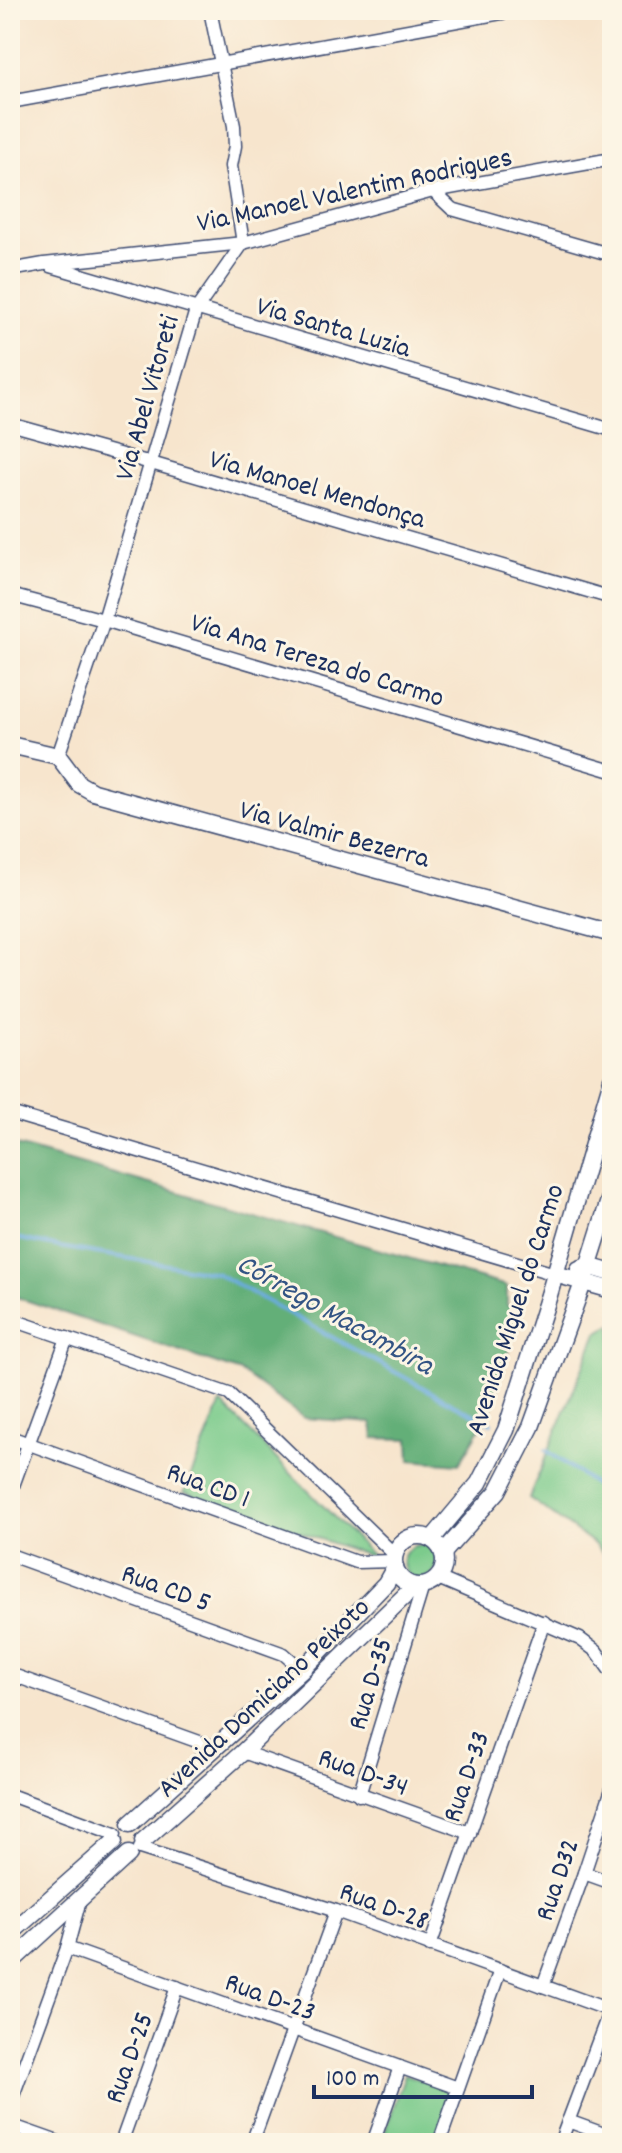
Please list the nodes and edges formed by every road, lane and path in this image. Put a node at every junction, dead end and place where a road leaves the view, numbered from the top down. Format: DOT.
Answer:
graph roads {
  1 [pos="210,10"];
  2 [pos="519,10"];
  3 [pos="220,64"];
  4 [pos="10,102"];
  5 [pos="612,159"];
  6 [pos="433,191"];
  7 [pos="243,243"];
  8 [pos="612,255"];
  9 [pos="44,264"];
  10 [pos="10,270"];
  11 [pos="196,310"];
  12 [pos="10,424"];
  13 [pos="612,430"];
  14 [pos="151,463"];
  15 [pos="10,595"];
  16 [pos="612,598"];
  17 [pos="104,620"];
  18 [pos="10,745"];
  19 [pos="58,756"];
  20 [pos="612,771"];
  21 [pos="612,934"];
  22 [pos="612,1079"];
  23 [pos="10,1113"];
  24 [pos="612,1191"];
  25 [pos="612,1273"];
  26 [pos="555,1274"];
  27 [pos="586,1275"];
  28 [pos="612,1290"];
  29 [pos="10,1319"];
  30 [pos="67,1338"];
  31 [pos="10,1437"];
  32 [pos="29,1443"];
  33 [pos="10,1494"];
  34 [pos="432,1539"];
  35 [pos="443,1553"];
  36 [pos="10,1555"];
  37 [pos="395,1561"];
  38 [pos="425,1584"];
  39 [pos="544,1622"];
  40 [pos="302,1670"];
  41 [pos="612,1673"];
  42 [pos="10,1674"];
  43 [pos="216,1748"];
  44 [pos="243,1752"];
  45 [pos="612,1789"];
  46 [pos="10,1795"];
  47 [pos="359,1795"];
  48 [pos="130,1824"];
  49 [pos="470,1833"];
  50 [pos="114,1838"];
  51 [pos="137,1847"];
  52 [pos="584,1873"];
  53 [pos="612,1883"];
  54 [pos="80,1900"];
  55 [pos="336,1911"];
  56 [pos="10,1934"];
  57 [pos="430,1946"];
  58 [pos="67,1948"];
  59 [pos="10,1963"];
  60 [pos="500,1970"];
  61 [pos="543,1986"];
  62 [pos="177,1987"];
  63 [pos="611,2011"];
  64 [pos="293,2029"];
  65 [pos="400,2067"];
  66 [pos="458,2088"];
  67 [pos="10,2104"];
  68 [pos="568,2121"];
  69 [pos="10,2125"];
  70 [pos="612,2137"];
  71 [pos="61,2143"];
  72 [pos="121,2143"];
  73 [pos="252,2143"];
  74 [pos="373,2143"];
  75 [pos="439,2143"];
  76 [pos="560,2143"];
  1 -- 3 [label="street"];
  2 -- 3 [label="street"];
  3 -- 4 [label="street"];
  3 -- 7 [label="street"];
  5 -- 6 [label="street, Via Manoel Valentim Rodrigues"];
  6 -- 7 [label="street, Via Manoel Valentim Rodrigues"];
  6 -- 8 [label="street"];
  7 -- 9 [label="street, Via Manoel Valentim Rodrigues"];
  7 -- 11 [label="street, Via Abel Vitoreti"];
  9 -- 10 [label="street, Via Manoel Valentim Rodrigues"];
  9 -- 11 [label="street, Via Santa Luzia"];
  11 -- 13 [label="street, Via Santa Luzia"];
  11 -- 14 [label="street, Via Abel Vitoreti"];
  12 -- 14 [label="street, Via Manoel Mendonça"];
  14 -- 16 [label="street, Via Manoel Mendonça"];
  14 -- 17 [label="street, Via Abel Vitoreti"];
  15 -- 17 [label="street, Via Ana Tereza do Carmo"];
  17 -- 19 [label="street, Via Abel Vitoreti"];
  17 -- 20 [label="street, Via Ana Tereza do Carmo"];
  18 -- 19 [label="main road"];
  19 -- 21 [label="main road, Via Valmir Bezerra"];
  22 -- 26 [label="main road, Avenida Miguel do Carmo"];
  23 -- 26 [label="street"];
  24 -- 27 [label="main road, Avenida Miguel do Carmo"];
  25 -- 27 [label="main road"];
  26 -- 27 [label="main road"];
  26 -- 34 [label="main road, Avenida Miguel do Carmo"];
  27 -- 28 [label="main road"];
  27 -- 35 [label="main road, Avenida Miguel do Carmo"];
  29 -- 30 [label="street"];
  30 -- 32 [label="street"];
  30 -- 37 [label="street"];
  31 -- 32 [label="street, Rua CD 1"];
  32 -- 33 [label="street"];
  32 -- 37 [label="street, Rua CD 1"];
  34 -- 35 [label="main road"];
  34 -- 37 [label="main road"];
  35 -- 38 [label="main road"];
  36 -- 40 [label="street, Rua CD 5"];
  37 -- 38 [label="main road"];
  37 -- 40 [label="main road, Avenida Domiciano Peixoto"];
  38 -- 39 [label="street"];
  38 -- 44 [label="main road, Avenida Domiciano Peixoto"];
  38 -- 47 [label="street, Rua D-35"];
  39 -- 41 [label="street"];
  39 -- 49 [label="street, Rua D-33"];
  40 -- 43 [label="main road, Avenida Domiciano Peixoto"];
  42 -- 43 [label="street"];
  43 -- 48 [label="main road, Avenida Domiciano Peixoto"];
  44 -- 47 [label="street, Rua D-34"];
  44 -- 51 [label="main road, Avenida Domiciano Peixoto"];
  45 -- 52 [label="street, Rua D32"];
  46 -- 50 [label="street"];
  47 -- 49 [label="street, Rua D-34"];
  48 -- 50 [label="main road"];
  48 -- 51 [label="main road"];
  49 -- 57 [label="street, Rua D-33"];
  50 -- 51 [label="main road"];
  50 -- 56 [label="main road"];
  51 -- 54 [label="main road, Avenida Domiciano Peixoto"];
  51 -- 55 [label="street, Rua D-28"];
  52 -- 53 [label="street"];
  52 -- 61 [label="street, Rua D32"];
  54 -- 58 [label="street"];
  54 -- 59 [label="main road, Avenida Domiciano Peixoto"];
  55 -- 57 [label="street, Rua D-28"];
  55 -- 64 [label="street"];
  57 -- 60 [label="street, Rua D-28"];
  58 -- 62 [label="street, Rua D-23"];
  58 -- 67 [label="street"];
  60 -- 61 [label="street, Rua D-28"];
  60 -- 66 [label="street"];
  61 -- 63 [label="street, Rua D-28"];
  62 -- 64 [label="street, Rua D-23"];
  62 -- 72 [label="street, Rua D-25"];
  63 -- 68 [label="street"];
  64 -- 65 [label="street, Rua D-23"];
  64 -- 73 [label="street"];
  65 -- 66 [label="street, Rua D-23"];
  65 -- 74 [label="street"];
  66 -- 75 [label="street"];
  68 -- 70 [label="street"];
  68 -- 76 [label="street"];
  69 -- 71 [label="street"];
}
